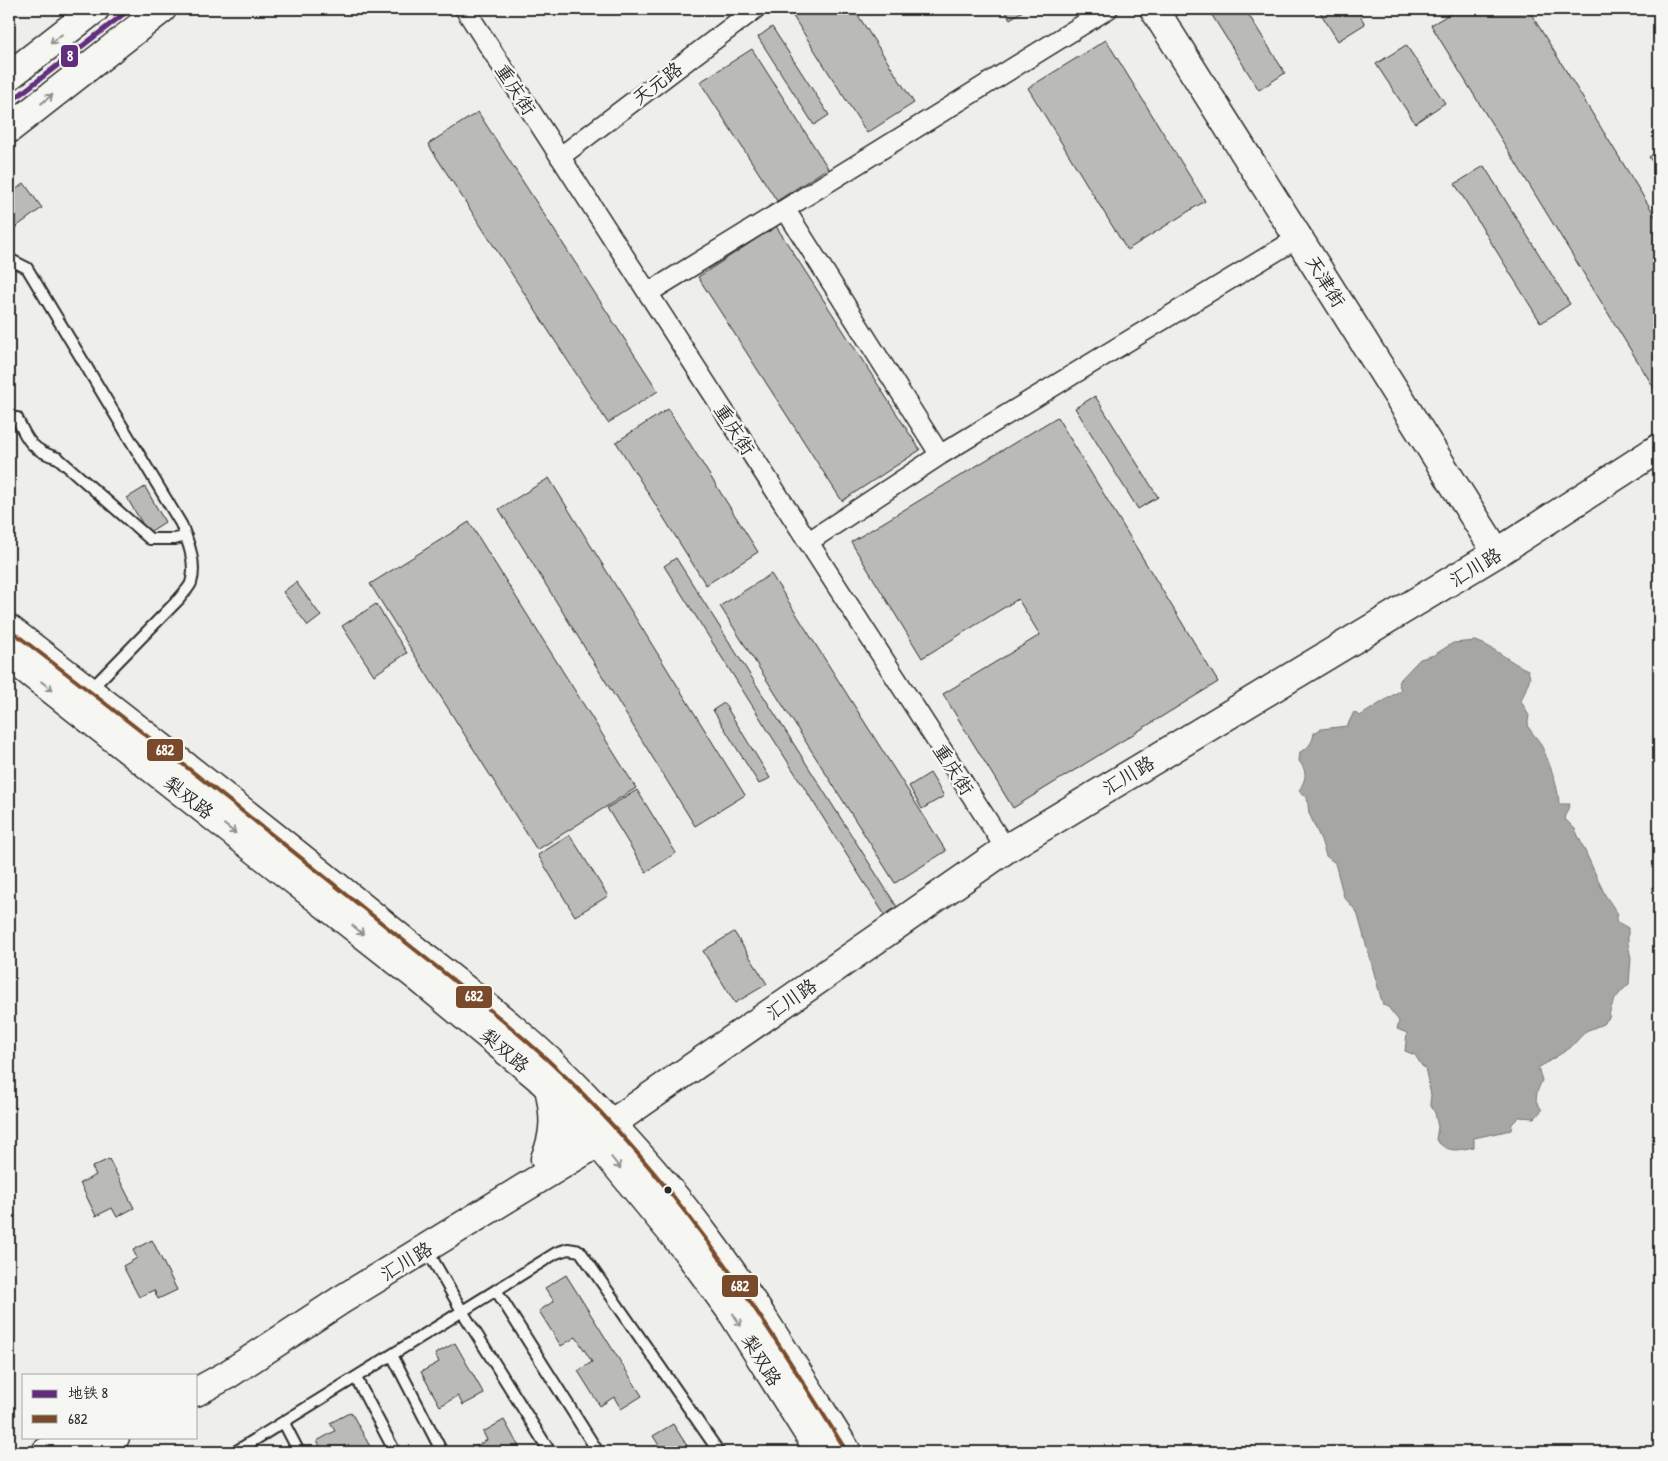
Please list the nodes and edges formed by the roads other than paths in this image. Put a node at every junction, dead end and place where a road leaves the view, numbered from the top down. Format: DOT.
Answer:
graph roads {
  1 [pos="95,9"];
  2 [pos="162,9"];
  3 [pos="465,9"];
  4 [pos="754,9"];
  5 [pos="1108,9"];
  6 [pos="1154,9"];
  7 [pos="9,76"];
  8 [pos="9,129"];
  9 [pos="560,157"];
  10 [pos="786,209"];
  11 [pos="1298,238"];
  12 [pos="9,259"];
  13 [pos="648,293"];
  14 [pos="9,419"];
  15 [pos="1659,448"];
  16 [pos="940,455"];
  17 [pos="186,536"];
  18 [pos="808,542"];
  19 [pos="1497,554"];
  20 [pos="9,629"];
  21 [pos="9,656"];
  22 [pos="89,691"];
  23 [pos="1006,849"];
  24 [pos="554,1079"];
  25 [pos="592,1135"];
  26 [pos="549,1164"];
  27 [pos="424,1244"];
  28 [pos="496,1290"];
  29 [pos="462,1311"];
  30 [pos="392,1355"];
  31 [pos="198,1374"];
  32 [pos="356,1378"];
  33 [pos="198,1391"];
  34 [pos="284,1423"];
  35 [pos="77,1438"];
  36 [pos="113,1438"];
  37 [pos="46,1452"];
  38 [pos="83,1452"];
  39 [pos="235,1452"];
  40 [pos="299,1452"];
  41 [pos="395,1452"];
  42 [pos="442,1452"];
  43 [pos="550,1452"];
  44 [pos="598,1452"];
  45 [pos="718,1452"];
  46 [pos="820,1452"];
  47 [pos="847,1452"];
  1 -- 7 [label="street, one-way"];
  8 -- 2 [label="street, one-way"];
  3 -- 9 [label="street, 重庆街"];
  4 -- 9 [label="street, 天元路"];
  5 -- 10 [label="street"];
  6 -- 11 [label="street, 天津街"];
  9 -- 13 [label="street, 重庆街"];
  10 -- 13 [label="street"];
  10 -- 16 [label="street"];
  11 -- 16 [label="street"];
  11 -- 19 [label="street, 天津街"];
  12 -- 17 [label="lane"];
  13 -- 18 [label="street, 重庆街"];
  14 -- 17 [label="lane"];
  15 -- 19 [label="street, 汇川路"];
  16 -- 18 [label="street"];
  17 -- 22 [label="lane"];
  18 -- 23 [label="street, 重庆街"];
  19 -- 23 [label="street, 汇川路"];
  20 -- 22 [label="street, 梨双路"];
  21 -- 24 [label="street, 梨双路, one-way"];
  22 -- 24 [label="street, 梨双路"];
  23 -- 25 [label="street, 汇川路"];
  24 -- 25 [label="street, 梨双路"];
  24 -- 25 [label="street, 梨双路"];
  24 -- 26 [label="street"];
  25 -- 26 [label="street, 汇川路"];
  25 -- 46 [label="street, 梨双路, one-way"];
  25 -- 47 [label="street, 梨双路"];
  26 -- 27 [label="street, 汇川路"];
  27 -- 29 [label="lane"];
  27 -- 31 [label="street, 汇川路"];
  27 -- 33 [label="street, 汇川路"];
  28 -- 29 [label="lane"];
  28 -- 44 [label="lane"];
  28 -- 45 [label="lane"];
  29 -- 30 [label="lane"];
  29 -- 43 [label="lane"];
  30 -- 32 [label="lane"];
  30 -- 42 [label="lane"];
  32 -- 34 [label="lane"];
  32 -- 41 [label="lane"];
  34 -- 39 [label="lane"];
  34 -- 40 [label="lane"];
  35 -- 37 [label="street"];
  36 -- 38 [label="street"];
}
